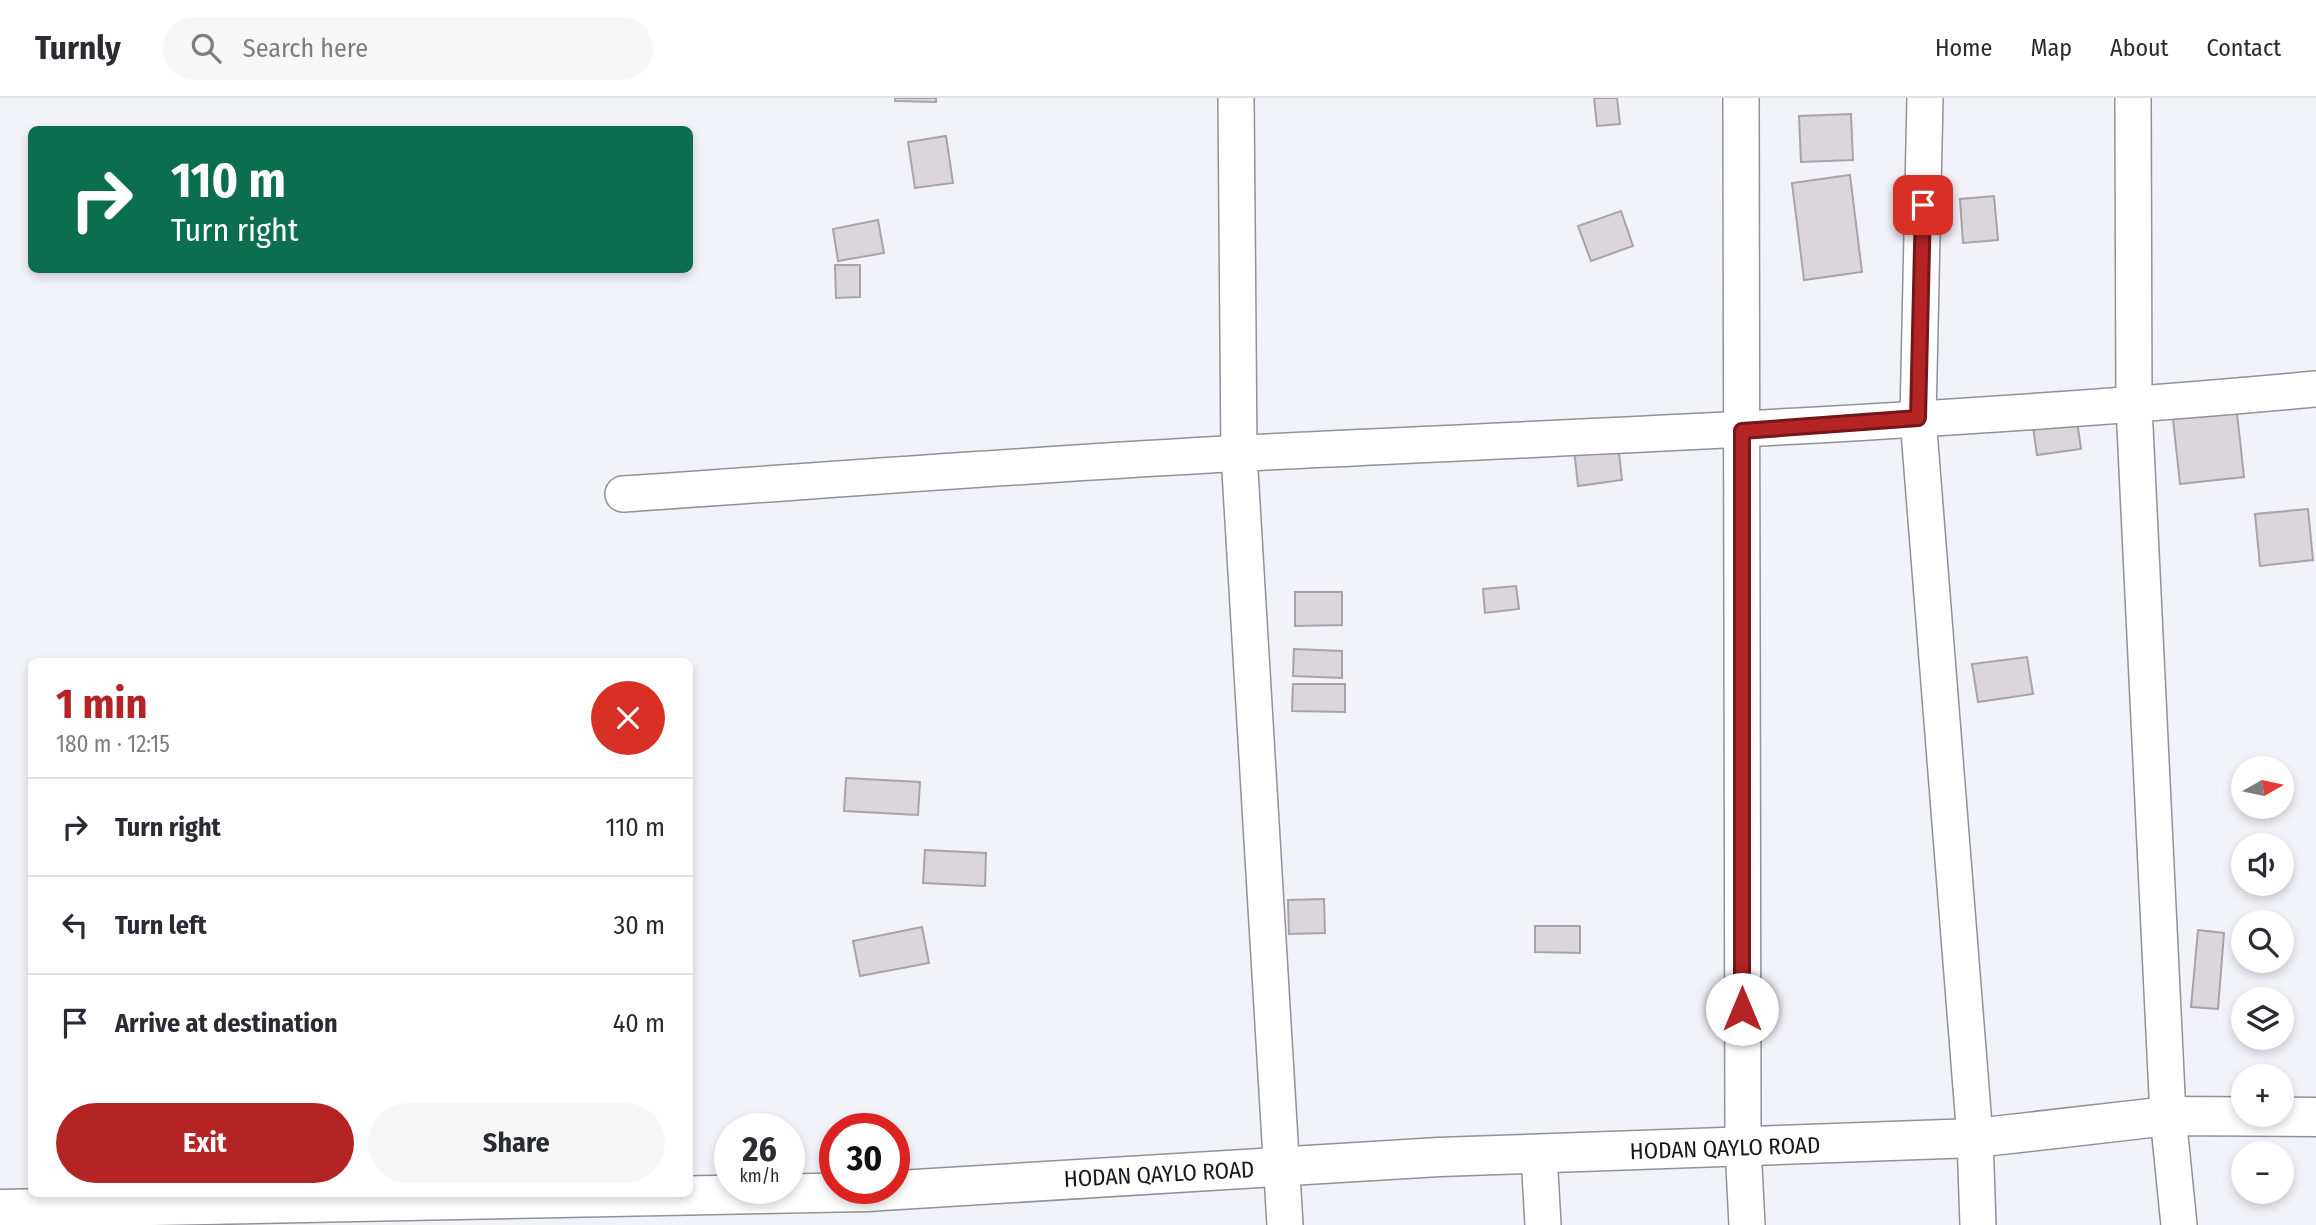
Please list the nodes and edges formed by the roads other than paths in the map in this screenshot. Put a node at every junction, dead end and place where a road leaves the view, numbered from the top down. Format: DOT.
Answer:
graph roads {
  1 [pos="1236,98"];
  2 [pos="1741,98"];
  3 [pos="1925,98"];
  4 [pos="2133,98"];
  5 [pos="2316,389"];
  6 [pos="2134,406"];
  7 [pos="1918,418"];
  8 [pos="1742,431"];
  9 [pos="1239,454"];
  10 [pos="623,494"];
  11 [pos="2168,1116"];
  12 [pos="2316,1117"];
  13 [pos="1975,1138"];
  14 [pos="1743,1147"];
  15 [pos="1539,1154"];
  16 [pos="1281,1167"];
  17 [pos="693,1195"];
  18 [pos="611,1197"];
  19 [pos="0,1209"];
  20 [pos="1285,1225"];
  21 [pos="1543,1225"];
  22 [pos="1747,1225"];
  23 [pos="1978,1225"];
  24 [pos="2179,1225"];
  1 -- 9 [label="street"];
  2 -- 8 [label="street"];
  3 -- 7 [label="street"];
  4 -- 6 [label="street"];
  5 -- 6 [label="street"];
  6 -- 7 [label="street"];
  6 -- 11 [label="street"];
  7 -- 8 [label="street"];
  7 -- 13 [label="street"];
  8 -- 9 [label="street"];
  8 -- 14 [label="street"];
  9 -- 10 [label="street"];
  9 -- 16 [label="street"];
  11 -- 12 [label="street, HODAN QAYLO ROAD"];
  11 -- 13 [label="street, HODAN QAYLO ROAD"];
  11 -- 24 [label="street"];
  13 -- 14 [label="street, HODAN QAYLO ROAD"];
  13 -- 23 [label="street"];
  14 -- 15 [label="street, HODAN QAYLO ROAD"];
  14 -- 22 [label="street"];
  15 -- 16 [label="street, HODAN QAYLO ROAD"];
  15 -- 21 [label="street"];
  16 -- 17 [label="street, HODAN QAYLO ROAD"];
  16 -- 20 [label="street"];
  18 -- 19 [label="street, HODAN QAYLO ROAD"];
}
